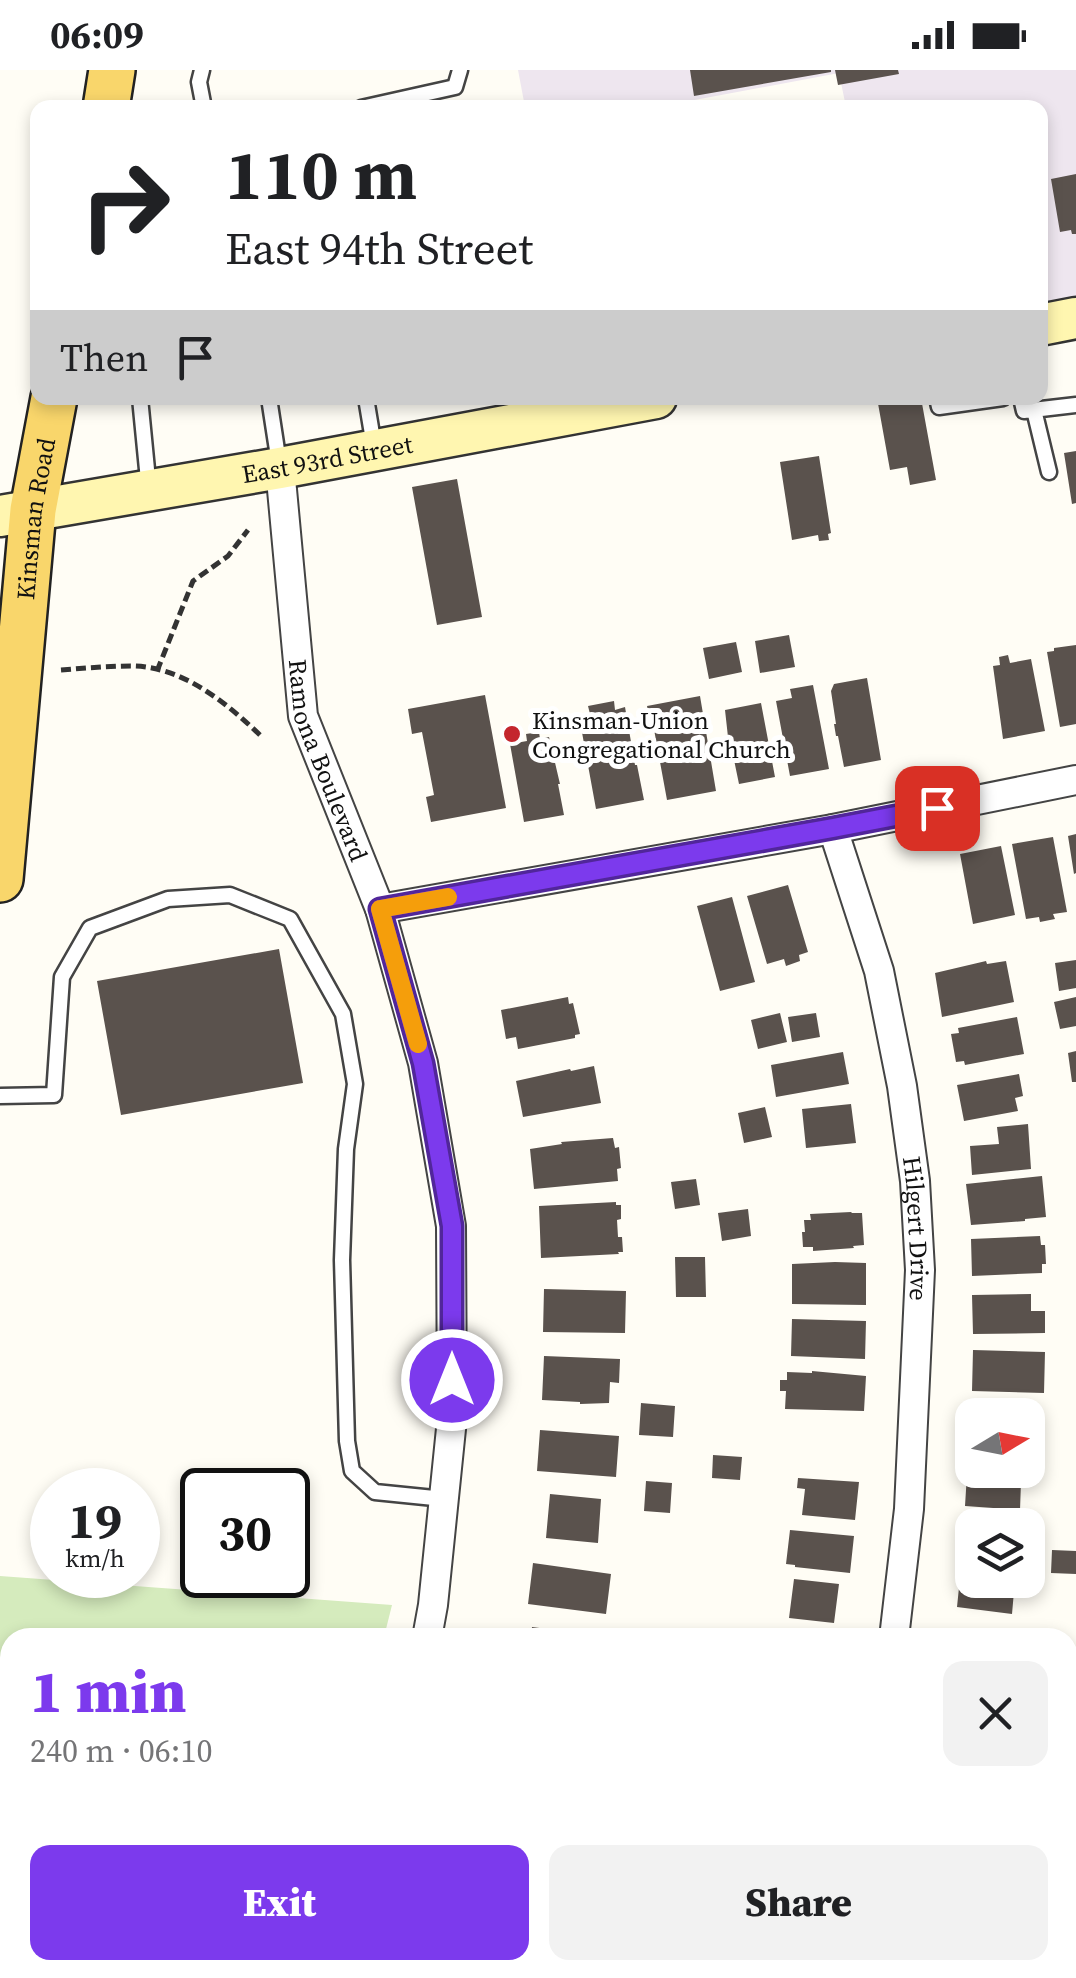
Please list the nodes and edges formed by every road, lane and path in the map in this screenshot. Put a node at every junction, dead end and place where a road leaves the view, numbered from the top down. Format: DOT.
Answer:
graph roads {
  1 [pos="112,70"];
  2 [pos="202,70"];
  3 [pos="460,70"];
  4 [pos="107,100"];
  5 [pos="203,100"];
  6 [pos="397,100"];
  7 [pos="1076,318"];
  8 [pos="1048,323"];
  9 [pos="52,405"];
  10 [pos="141,405"];
  11 [pos="270,405"];
  12 [pos="367,405"];
  13 [pos="618,405"];
  14 [pos="1022,405"];
  15 [pos="1076,406"];
  16 [pos="1034,410"];
  17 [pos="375,450"];
  18 [pos="280,468"];
  19 [pos="1048,472"];
  20 [pos="149,490"];
  21 [pos="17,513"];
  22 [pos="248,530"];
  23 [pos="62,670"];
  24 [pos="157,671"];
  25 [pos="262,738"];
  26 [pos="1076,780"];
  27 [pos="833,828"];
  28 [pos="0,879"];
  29 [pos="380,909"];
  30 [pos="0,1096"];
  31 [pos="444,1499"];
  32 [pos="430,1628"];
  33 [pos="895,1628"];
  1 -- 4 [label="main road"];
  2 -- 5 [label="lane"];
  3 -- 6 [label="lane"];
  7 -- 8 [label="main road"];
  9 -- 21 [label="main road, Kinsman Road"];
  10 -- 20 [label="lane"];
  11 -- 18 [label="lane"];
  12 -- 17 [label="lane"];
  13 -- 17 [label="main road, East 93rd Street"];
  14 -- 16 [label="lane"];
  15 -- 16 [label="lane"];
  16 -- 19 [label="lane"];
  17 -- 18 [label="main road, East 93rd Street"];
  18 -- 20 [label="main road, East 93rd Street"];
  18 -- 29 [label="street, Ramona Boulevard"];
  20 -- 21 [label="main road, East 93rd Street"];
  21 -- 28 [label="main road, Kinsman Road"];
  22 -- 24 [label="path"];
  23 -- 24 [label="path"];
  24 -- 25 [label="path"];
  26 -- 27 [label="street"];
  27 -- 29 [label="street"];
  27 -- 33 [label="street, Hilgert Drive"];
  29 -- 31 [label="street, Ramona Boulevard"];
  30 -- 31 [label="lane"];
  31 -- 32 [label="street, Ramona Boulevard"];
}
